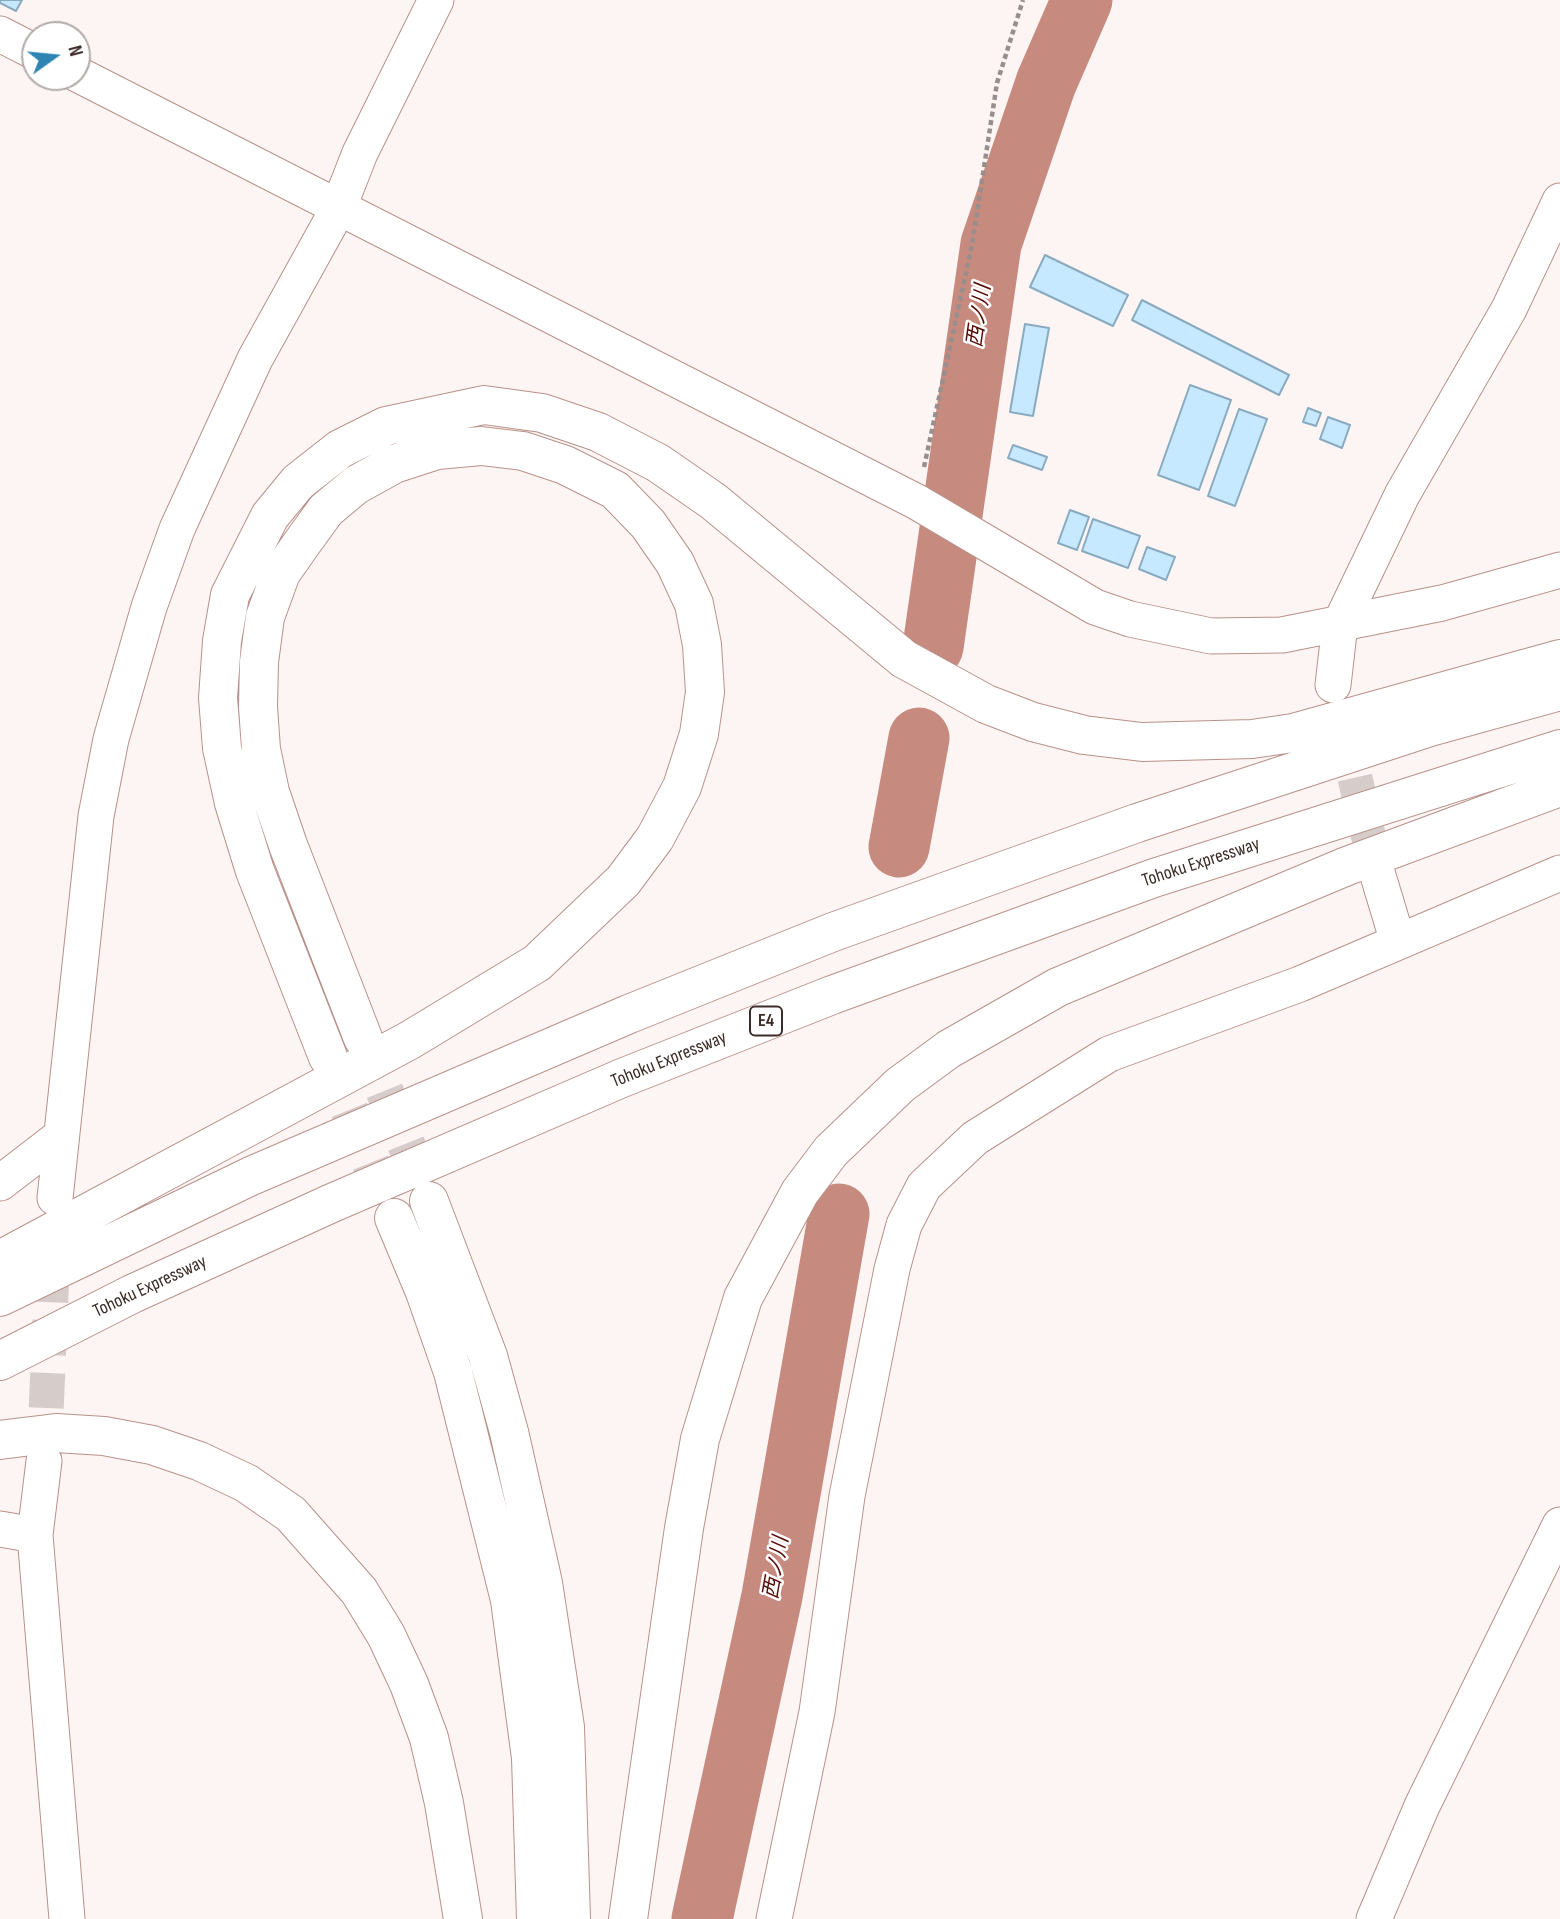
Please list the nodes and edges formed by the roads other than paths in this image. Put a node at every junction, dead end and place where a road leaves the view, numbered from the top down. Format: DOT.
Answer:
graph roads {
  1 [pos="436,0"];
  2 [pos="0,34"];
  3 [pos="21,45"];
  4 [pos="91,81"];
  5 [pos="1560,201"];
  6 [pos="338,209"];
  7 [pos="1560,570"];
  8 [pos="1339,624"];
  9 [pos="1560,659"];
  10 [pos="1333,685"];
  11 [pos="1560,691"];
  12 [pos="1560,749"];
  13 [pos="1560,787"];
  14 [pos="1376,869"];
  15 [pos="1560,873"];
  16 [pos="1398,942"];
  17 [pos="363,1038"];
  18 [pos="328,1057"];
  19 [pos="60,1137"];
  20 [pos="0,1183"];
  21 [pos="55,1198"];
  22 [pos="429,1201"];
  23 [pos="394,1219"];
  24 [pos="0,1260"];
  25 [pos="0,1297"];
  26 [pos="0,1361"];
  27 [pos="0,1440"];
  28 [pos="44,1461"];
  29 [pos="1560,1525"];
  30 [pos="0,1529"];
  31 [pos="35,1535"];
  32 [pos="67,1919"];
  33 [pos="463,1919"];
  34 [pos="536,1919"];
  35 [pos="570,1919"];
  36 [pos="628,1919"];
  37 [pos="774,1919"];
  38 [pos="1374,1919"];
  1 -- 6 [label="street"];
  2 -- 3 [label="street"];
  4 -- 6 [label="street"];
  5 -- 8 [label="street"];
  6 -- 8 [label="street"];
  6 -- 19 [label="street"];
  7 -- 8 [label="street"];
  8 -- 10 [label="street"];
  9 -- 18 [label="highway"];
  11 -- 25 [label="highway"];
  12 -- 26 [label="highway, Tohoku Expressway / E4"];
  13 -- 36 [label="highway"];
  14 -- 16 [label="street"];
  15 -- 16 [label="street"];
  16 -- 37 [label="street"];
  17 -- 24 [label="highway"];
  19 -- 20 [label="street"];
  19 -- 21 [label="street"];
  22 -- 35 [label="highway"];
  23 -- 34 [label="highway"];
  27 -- 33 [label="highway"];
  28 -- 31 [label="street"];
  29 -- 38 [label="street"];
  30 -- 31 [label="street"];
  31 -- 32 [label="street"];
}
